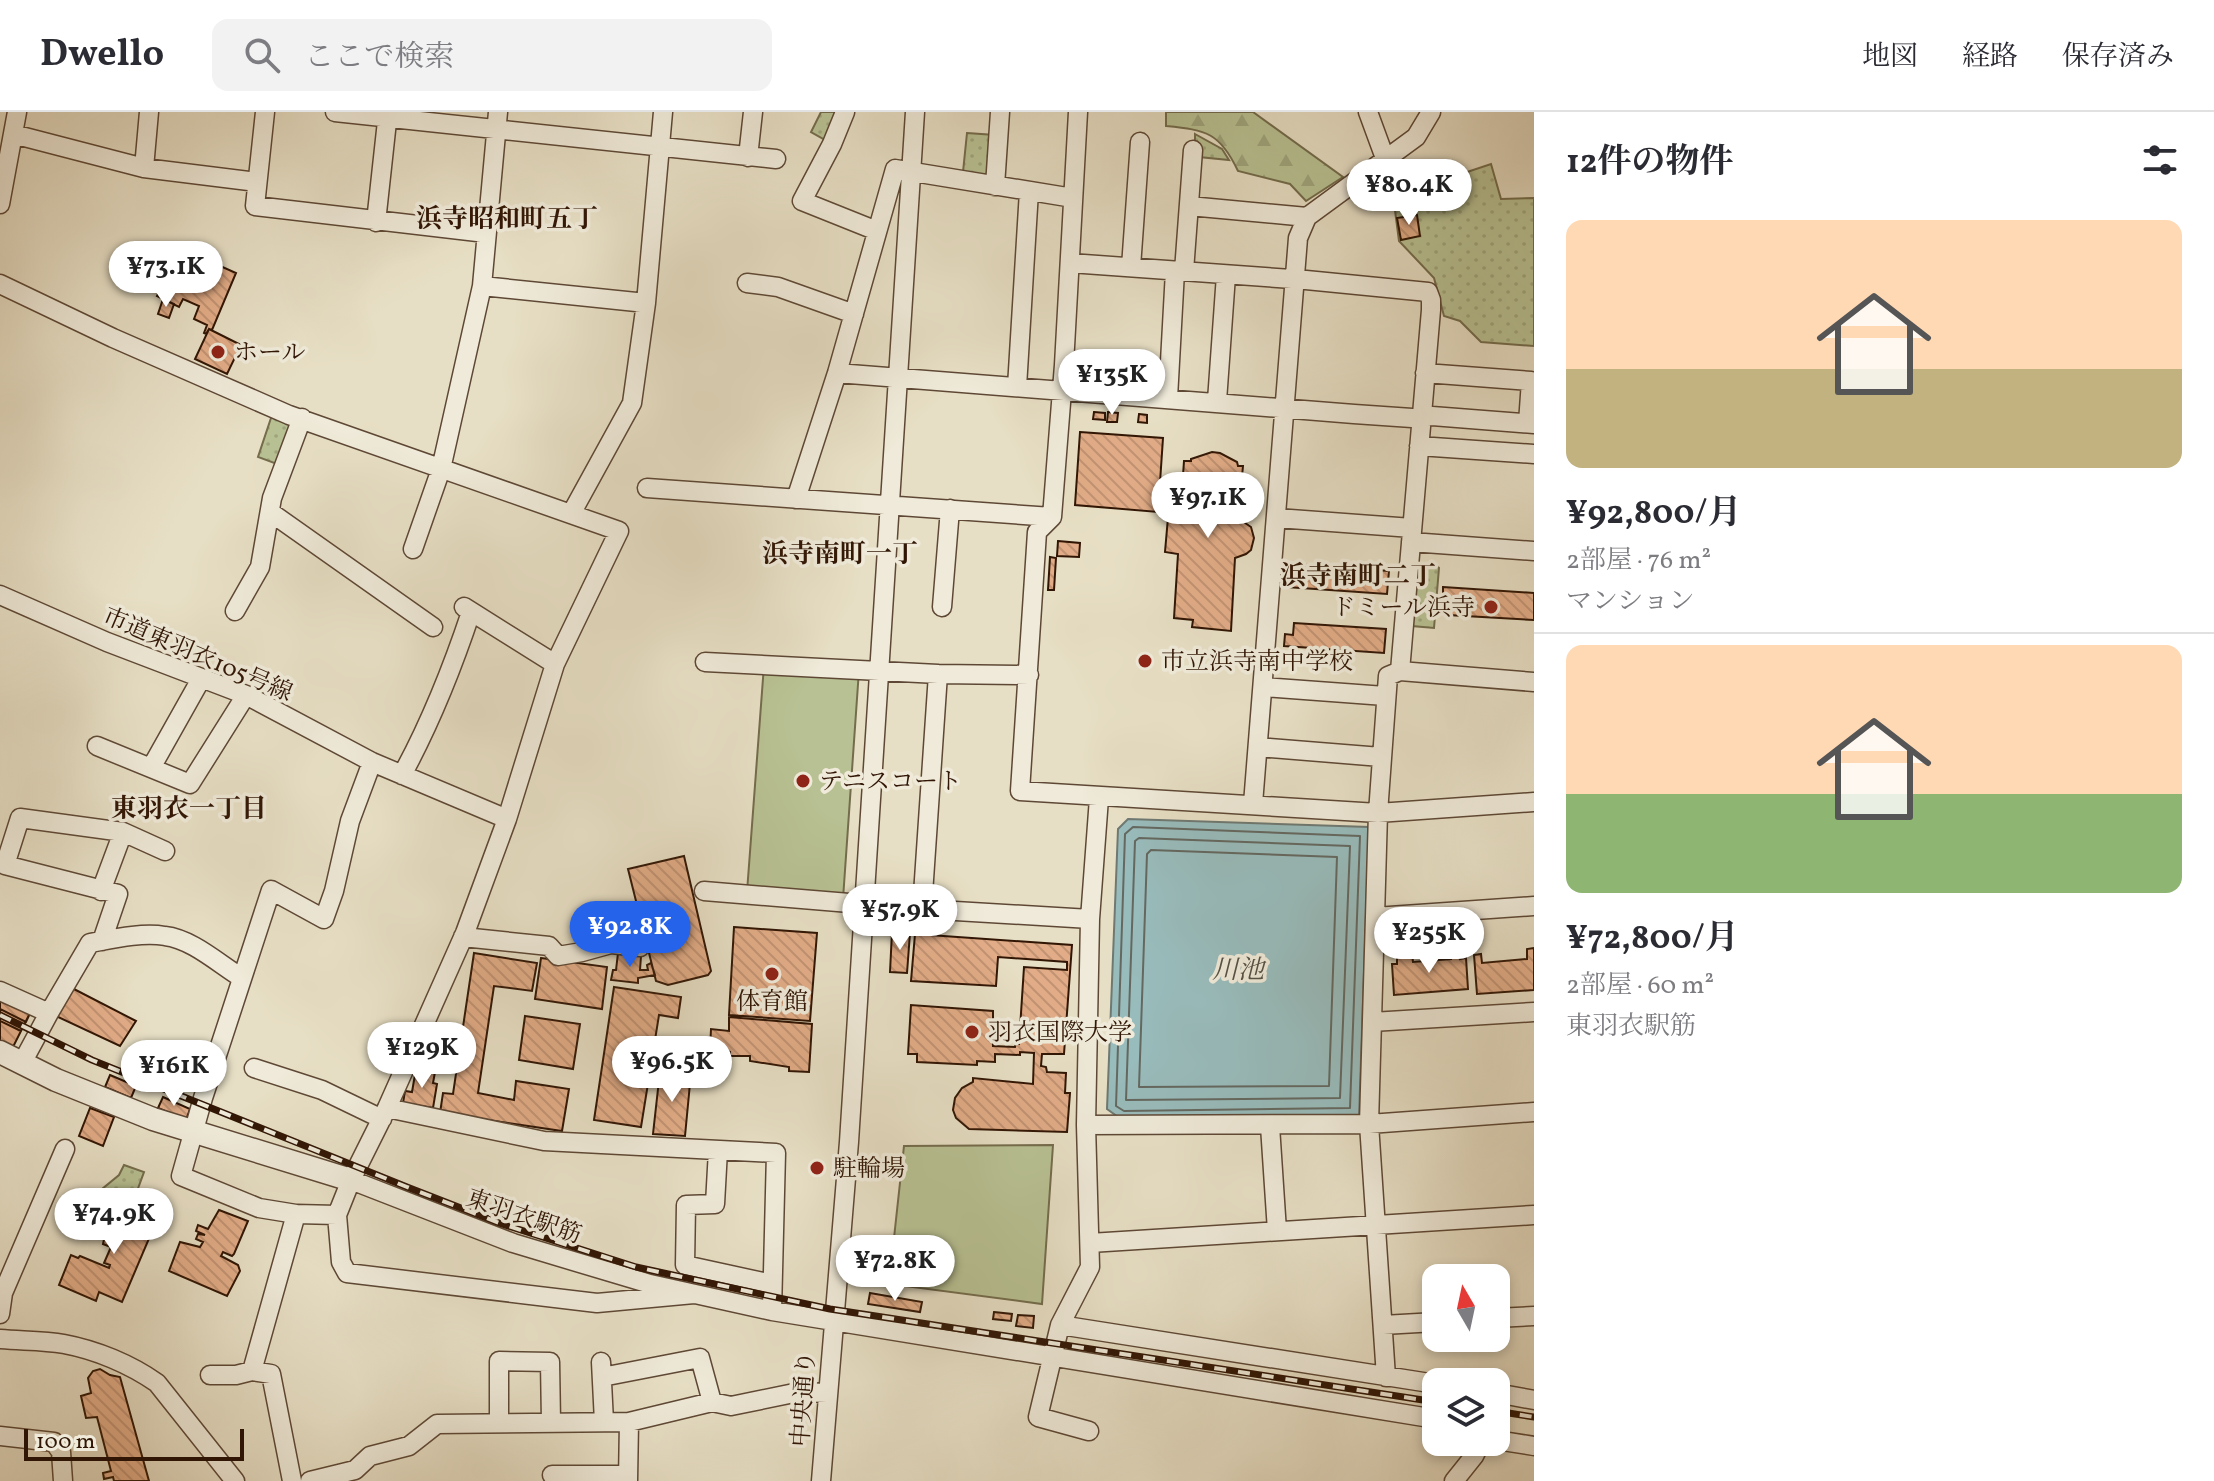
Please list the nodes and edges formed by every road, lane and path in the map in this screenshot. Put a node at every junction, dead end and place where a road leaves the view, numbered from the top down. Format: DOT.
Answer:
graph roads {
  1 [pos="17,112"];
  2 [pos="149,112"];
  3 [pos="265,112"];
  4 [pos="335,112"];
  5 [pos="663,112"];
  6 [pos="753,112"];
  7 [pos="845,112"];
  8 [pos="915,112"];
  9 [pos="1000,112"];
  10 [pos="1078,112"];
  11 [pos="1368,112"];
  12 [pos="1431,112"];
  13 [pos="388,115"];
  14 [pos="497,121"];
  15 [pos="13,134"];
  16 [pos="1140,142"];
  17 [pos="660,147"];
  18 [pos="1193,150"];
  19 [pos="748,157"];
  20 [pos="776,159"];
  21 [pos="1386,161"];
  22 [pos="144,168"];
  23 [pos="910,173"];
  24 [pos="257,182"];
  25 [pos="995,186"];
  26 [pos="1029,191"];
  27 [pos="1073,198"];
  28 [pos="0,204"];
  29 [pos="1189,206"];
  30 [pos="1307,217"];
  31 [pos="376,222"];
  32 [pos="877,231"];
  33 [pos="486,233"];
  34 [pos="1070,263"];
  35 [pos="1131,267"];
  36 [pos="1180,271"];
  37 [pos="1226,275"];
  38 [pos="1295,280"];
  39 [pos="747,283"];
  40 [pos="0,284"];
  41 [pos="482,286"];
  42 [pos="646,303"];
  43 [pos="854,314"];
  44 [pos="837,373"];
  45 [pos="1425,373"];
  46 [pos="898,378"];
  47 [pos="1017,387"];
  48 [pos="1061,390"];
  49 [pos="1168,398"];
  50 [pos="1217,401"];
  51 [pos="1285,407"];
  52 [pos="1422,417"];
  53 [pos="302,418"];
  54 [pos="1531,423"];
  55 [pos="1419,446"];
  56 [pos="1534,454"];
  57 [pos="441,469"];
  58 [pos="647,488"];
  59 [pos="796,499"];
  60 [pos="890,504"];
  61 [pos="950,509"];
  62 [pos="270,512"];
  63 [pos="571,514"];
  64 [pos="1052,517"];
  65 [pos="1277,518"];
  66 [pos="1412,535"];
  67 [pos="413,549"];
  68 [pos="1534,551"];
  69 [pos="0,595"];
  70 [pos="942,607"];
  71 [pos="235,611"];
  72 [pos="433,627"];
  73 [pos="705,662"];
  74 [pos="555,664"];
  75 [pos="878,671"];
  76 [pos="1400,671"];
  77 [pos="938,674"];
  78 [pos="1029,675"];
  79 [pos="201,679"];
  80 [pos="1534,682"];
  81 [pos="1264,687"];
  82 [pos="246,695"];
  83 [pos="1385,696"];
  84 [pos="97,746"];
  85 [pos="1258,747"];
  86 [pos="1381,757"];
  87 [pos="372,762"];
  88 [pos="151,768"];
  89 [pos="402,775"];
  90 [pos="1099,798"];
  91 [pos="1534,802"];
  92 [pos="1253,804"];
  93 [pos="1378,813"];
  94 [pos="507,819"];
  95 [pos="123,832"];
  96 [pos="165,851"];
  97 [pos="101,891"];
  98 [pos="704,891"];
  99 [pos="863,904"];
  100 [pos="1534,906"];
  101 [pos="922,909"];
  102 [pos="1375,917"];
  103 [pos="1090,919"];
  104 [pos="463,937"];
  105 [pos="102,941"];
  106 [pos="640,947"];
  107 [pos="242,978"];
  108 [pos="0,991"];
  109 [pos="1534,1012"];
  110 [pos="49,1013"];
  111 [pos="1372,1022"];
  112 [pos="0,1052"];
  113 [pos="22,1063"];
  114 [pos="254,1068"];
  115 [pos="1534,1112"];
  116 [pos="384,1114"];
  117 [pos="1369,1124"];
  118 [pos="1086,1125"];
  119 [pos="1270,1126"];
  120 [pos="194,1133"];
  121 [pos="65,1149"];
  122 [pos="718,1150"];
  123 [pos="351,1180"];
  124 [pos="296,1214"];
  125 [pos="337,1215"];
  126 [pos="1534,1215"];
  127 [pos="1376,1225"];
  128 [pos="1277,1231"];
  129 [pos="1090,1243"];
  130 [pos="772,1284"];
  131 [pos="2,1292"];
  132 [pos="694,1294"];
  133 [pos="772,1311"];
  134 [pos="0,1314"];
  135 [pos="1534,1316"];
  136 [pos="1510,1317"];
  137 [pos="833,1320"];
  138 [pos="1422,1323"];
  139 [pos="1060,1325"];
  140 [pos="1383,1325"];
  141 [pos="0,1339"];
  142 [pos="1053,1356"];
  143 [pos="252,1371"];
  144 [pos="210,1375"];
  145 [pos="1386,1377"];
  146 [pos="1422,1382"];
  147 [pos="827,1393"];
  148 [pos="1510,1396"];
  149 [pos="1534,1400"];
  150 [pos="712,1402"];
  151 [pos="1422,1417"];
  152 [pos="499,1422"];
  153 [pos="551,1422"];
  154 [pos="604,1422"];
  155 [pos="629,1422"];
  156 [pos="1089,1431"];
  157 [pos="0,1436"];
  158 [pos="1510,1442"];
  159 [pos="1534,1446"];
  160 [pos="1474,1456"];
  161 [pos="552,1475"];
  162 [pos="628,1478"];
  163 [pos="63,1481"];
  164 [pos="235,1481"];
  165 [pos="292,1481"];
  166 [pos="310,1481"];
  167 [pos="821,1481"];
  168 [pos="1454,1481"];
  1 -- 15 [label="street"];
  2 -- 22 [label="street"];
  3 -- 24 [label="street"];
  4 -- 13 [label="street"];
  5 -- 17 [label="street"];
  6 -- 19 [label="street"];
  7 -- 32 [label="street"];
  8 -- 23 [label="street, 中央通り"];
  9 -- 25 [label="street"];
  10 -- 27 [label="street"];
  11 -- 21 [label="street"];
  12 -- 21 [label="street"];
  13 -- 14 [label="street"];
  13 -- 31 [label="street"];
  14 -- 17 [label="street"];
  14 -- 33 [label="street"];
  15 -- 22 [label="street"];
  15 -- 28 [label="street"];
  16 -- 35 [label="street"];
  17 -- 19 [label="street"];
  17 -- 42 [label="street"];
  18 -- 29 [label="street"];
  19 -- 20 [label="street"];
  21 -- 30 [label="street"];
  22 -- 24 [label="street"];
  23 -- 25 [label="street"];
  23 -- 32 [label="street"];
  23 -- 46 [label="street, 中央通り"];
  24 -- 31 [label="street"];
  25 -- 26 [label="street"];
  26 -- 27 [label="street"];
  26 -- 47 [label="street"];
  27 -- 34 [label="street"];
  29 -- 30 [label="street"];
  29 -- 36 [label="street"];
  30 -- 38 [label="street"];
  31 -- 33 [label="street"];
  32 -- 43 [label="street"];
  33 -- 41 [label="street"];
  34 -- 35 [label="street"];
  34 -- 48 [label="street"];
  35 -- 36 [label="street"];
  36 -- 37 [label="street"];
  36 -- 49 [label="street"];
  37 -- 38 [label="street"];
  37 -- 50 [label="street"];
  38 -- 45 [label="street"];
  38 -- 51 [label="street"];
  39 -- 43 [label="street"];
  40 -- 53 [label="street"];
  41 -- 42 [label="street"];
  41 -- 57 [label="street"];
  42 -- 63 [label="street"];
  43 -- 44 [label="street"];
  44 -- 46 [label="street"];
  44 -- 59 [label="street"];
  45 -- 52 [label="street"];
  45 -- 54 [label="street"];
  46 -- 47 [label="street"];
  46 -- 60 [label="street, 中央通り"];
  47 -- 48 [label="street"];
  48 -- 49 [label="street"];
  48 -- 64 [label="street"];
  49 -- 50 [label="street"];
  50 -- 51 [label="street"];
  51 -- 52 [label="street"];
  51 -- 65 [label="street"];
  52 -- 54 [label="street"];
  52 -- 55 [label="street"];
  53 -- 57 [label="street"];
  53 -- 62 [label="street"];
  55 -- 56 [label="street"];
  55 -- 66 [label="street"];
  57 -- 63 [label="street"];
  57 -- 67 [label="street"];
  58 -- 59 [label="street"];
  59 -- 60 [label="street"];
  60 -- 61 [label="street"];
  60 -- 75 [label="street, 中央通り"];
  61 -- 64 [label="street"];
  61 -- 70 [label="street"];
  62 -- 71 [label="street"];
  62 -- 72 [label="street"];
  63 -- 74 [label="street"];
  64 -- 78 [label="street"];
  65 -- 66 [label="street"];
  65 -- 81 [label="street"];
  66 -- 68 [label="street"];
  66 -- 76 [label="street"];
  69 -- 79 [label="street, 市道東羽衣105号線"];
  73 -- 75 [label="street"];
  74 -- 89 [label="street"];
  74 -- 94 [label="street"];
  75 -- 77 [label="street"];
  75 -- 99 [label="street, 中央通り"];
  76 -- 80 [label="street"];
  76 -- 83 [label="street"];
  77 -- 78 [label="street"];
  77 -- 101 [label="street"];
  78 -- 90 [label="street"];
  79 -- 82 [label="street, 市道東羽衣105号線"];
  79 -- 88 [label="street"];
  81 -- 83 [label="street"];
  81 -- 85 [label="street"];
  82 -- 87 [label="street, 市道東羽衣105号線"];
  82 -- 88 [label="street"];
  83 -- 86 [label="street"];
  84 -- 88 [label="street"];
  85 -- 86 [label="street"];
  85 -- 92 [label="street"];
  86 -- 93 [label="street"];
  87 -- 89 [label="street, 市道東羽衣105号線"];
  87 -- 107 [label="street"];
  89 -- 94 [label="street, 市道東羽衣105号線"];
  90 -- 92 [label="street"];
  90 -- 103 [label="street"];
  91 -- 93 [label="street"];
  92 -- 93 [label="street"];
  93 -- 102 [label="street"];
  94 -- 104 [label="street"];
  95 -- 96 [label="street"];
  95 -- 97 [label="street"];
  95 -- 97 [label="street"];
  97 -- 105 [label="street"];
  98 -- 99 [label="street"];
  99 -- 101 [label="street"];
  99 -- 137 [label="street, 中央通り"];
  100 -- 102 [label="street"];
  101 -- 103 [label="street"];
  102 -- 111 [label="street"];
  103 -- 118 [label="street"];
  104 -- 106 [label="street"];
  104 -- 116 [label="street"];
  105 -- 107 [label="street"];
  105 -- 110 [label="street"];
  107 -- 120 [label="street"];
  108 -- 110 [label="street"];
  109 -- 111 [label="street"];
  110 -- 113 [label="street"];
  111 -- 117 [label="street"];
  112 -- 113 [label="street, 東羽衣駅筋"];
  113 -- 120 [label="street, 東羽衣駅筋"];
  114 -- 116 [label="street"];
  115 -- 117 [label="street"];
  116 -- 122 [label="street"];
  116 -- 123 [label="street"];
  117 -- 119 [label="street"];
  117 -- 127 [label="street"];
  118 -- 119 [label="street"];
  118 -- 129 [label="street"];
  119 -- 128 [label="street"];
  120 -- 123 [label="street, 東羽衣駅筋"];
  120 -- 124 [label="street"];
  121 -- 131 [label="street"];
  122 -- 130 [label="street"];
  122 -- 130 [label="street"];
  123 -- 125 [label="street"];
  123 -- 132 [label="street, 東羽衣駅筋"];
  124 -- 125 [label="street"];
  124 -- 143 [label="street"];
  125 -- 132 [label="street"];
  126 -- 127 [label="street"];
  127 -- 128 [label="street"];
  127 -- 140 [label="street"];
  128 -- 129 [label="street"];
  129 -- 139 [label="street"];
  130 -- 133 [label="street"];
  131 -- 134 [label="street"];
  132 -- 133 [label="street, 東羽衣駅筋"];
  133 -- 137 [label="street, 東羽衣駅筋"];
  135 -- 136 [label="street"];
  137 -- 142 [label="street, 東羽衣駅筋"];
  137 -- 147 [label="street, 中央通り"];
  138 -- 140 [label="street"];
  139 -- 142 [label="street"];
  139 -- 145 [label="street"];
  140 -- 145 [label="street"];
  141 -- 164 [label="street"];
  142 -- 151 [label="street, 東羽衣駅筋"];
  142 -- 156 [label="street"];
  143 -- 144 [label="street"];
  143 -- 165 [label="street"];
  145 -- 146 [label="street"];
  147 -- 150 [label="street"];
  147 -- 167 [label="street, 中央通り"];
  148 -- 149 [label="street"];
  150 -- 154 [label="street"];
  150 -- 155 [label="street"];
  152 -- 153 [label="street"];
  152 -- 153 [label="street"];
  152 -- 166 [label="street"];
  153 -- 154 [label="street"];
  154 -- 155 [label="street"];
  155 -- 162 [label="street"];
  157 -- 163 [label="street"];
  158 -- 159 [label="street"];
  160 -- 168 [label="street"];
  161 -- 162 [label="street"];
}
